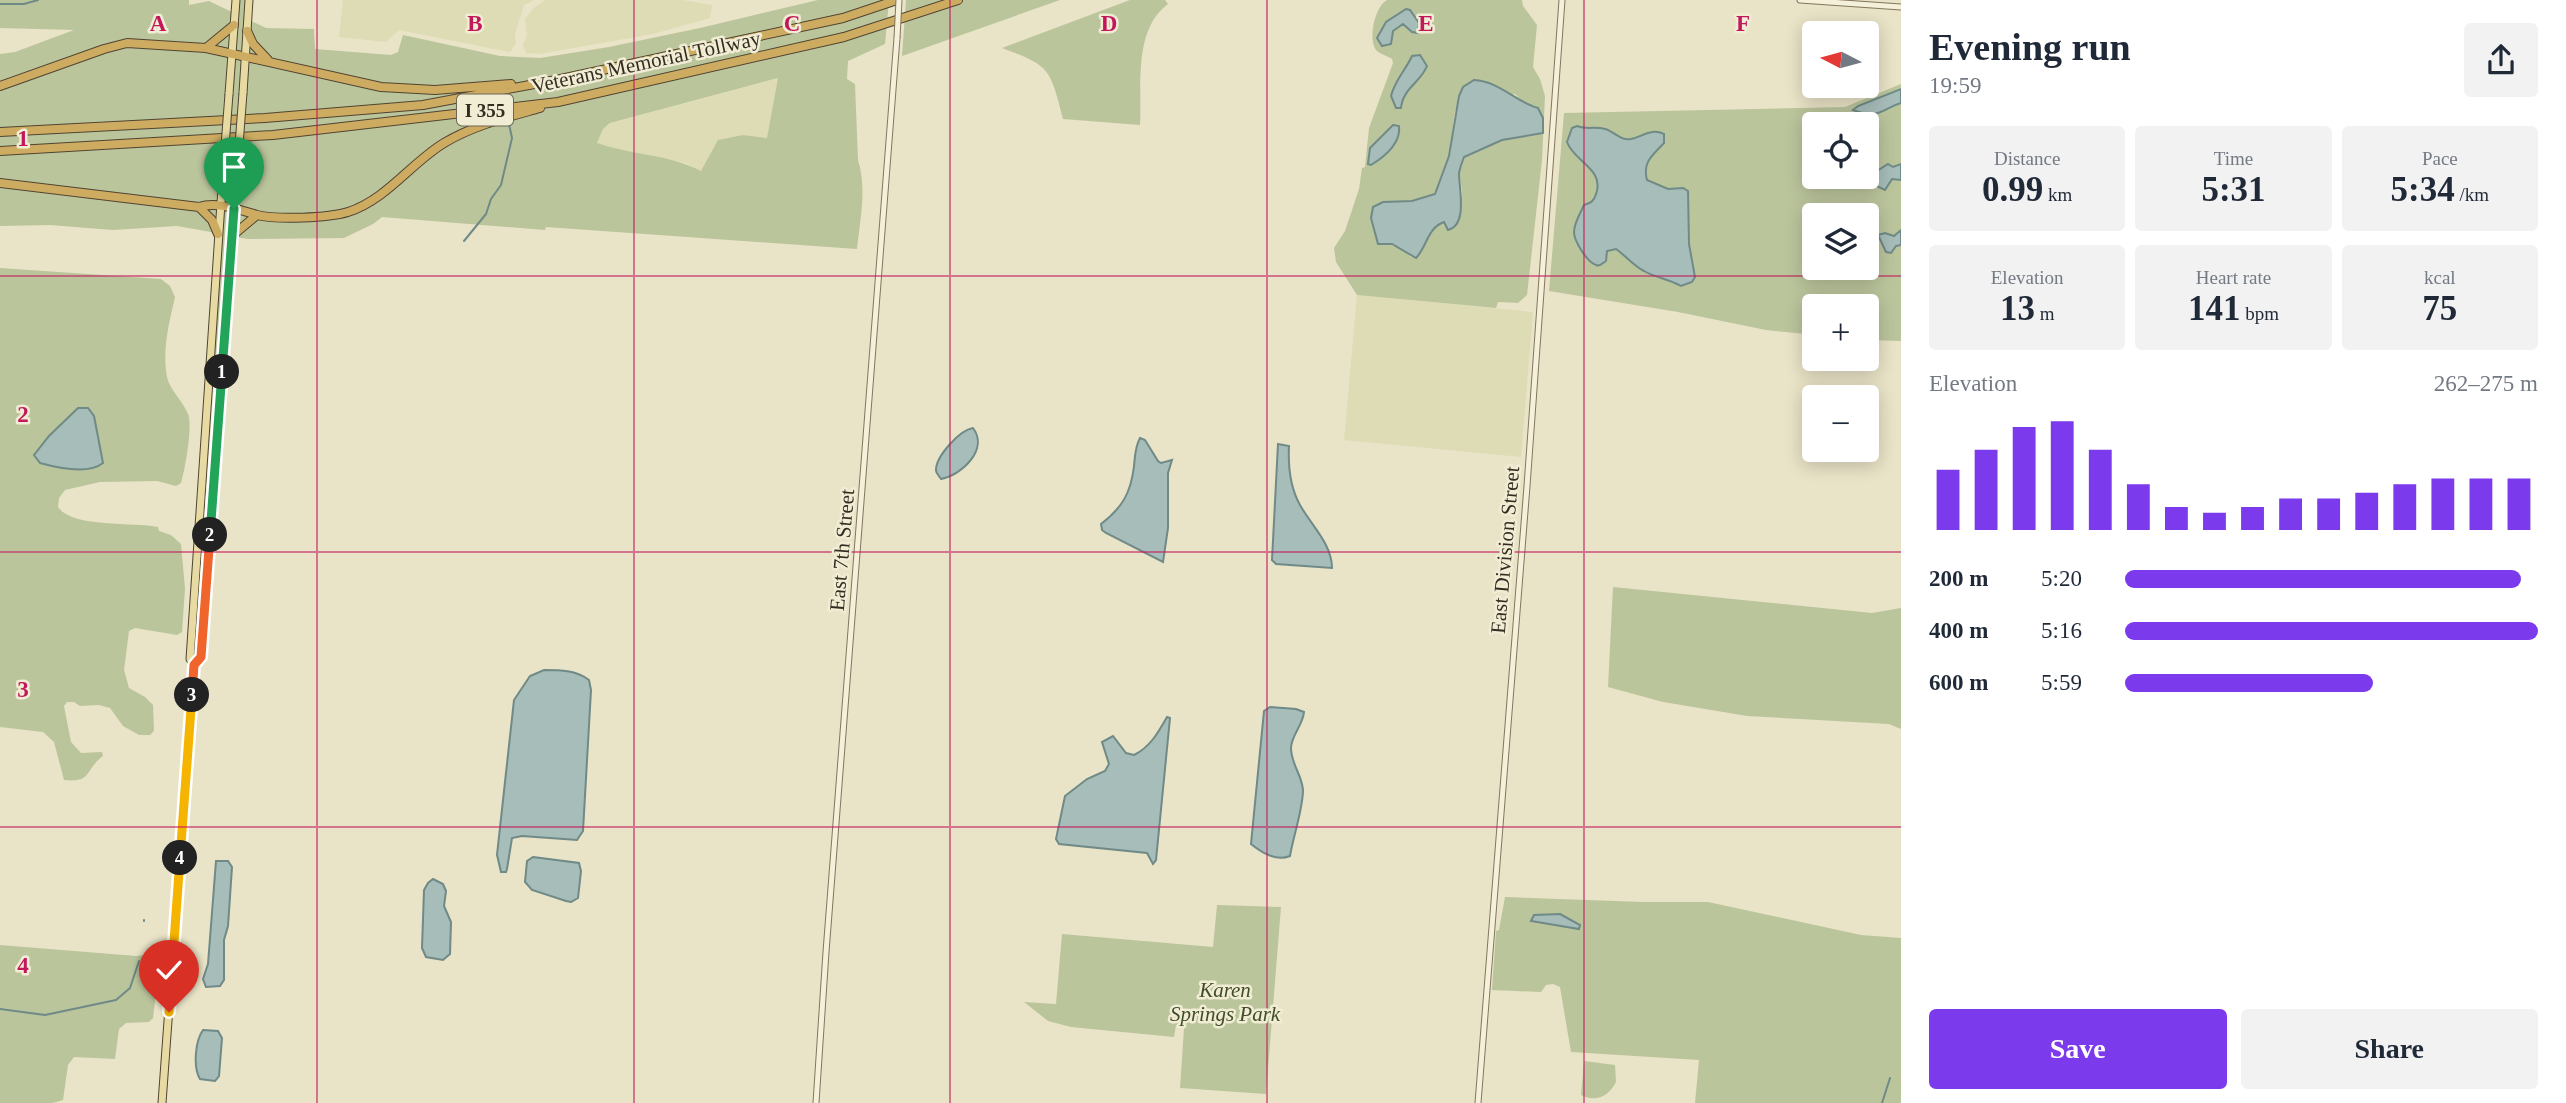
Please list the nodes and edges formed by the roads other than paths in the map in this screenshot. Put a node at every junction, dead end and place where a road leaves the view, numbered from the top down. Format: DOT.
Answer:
graph roads {
  1 [pos="236,0"];
  2 [pos="249,0"];
  3 [pos="898,0"];
  4 [pos="958,0"];
  5 [pos="1562,0"];
  6 [pos="1800,0"];
  7 [pos="1901,7"];
  8 [pos="234,25"];
  9 [pos="247,31"];
  10 [pos="206,48"];
  11 [pos="232,53"];
  12 [pos="245,58"];
  13 [pos="268,60"];
  14 [pos="555,80"];
  15 [pos="0,86"];
  16 [pos="570,99"];
  17 [pos="0,132"];
  18 [pos="0,151"];
  19 [pos="0,183"];
  20 [pos="221,205"];
  21 [pos="200,207"];
  22 [pos="234,209"];
  23 [pos="257,215"];
  24 [pos="218,234"];
  25 [pos="232,236"];
  26 [pos="194,665"];
  27 [pos="162,1103"];
  28 [pos="816,1103"];
  29 [pos="1478,1103"];
  1 -- 8 [label="main road"];
  2 -- 9 [label="main road"];
  3 -- 14 [label="highway, Veterans Memorial Tollway / I 355"];
  3 -- 28 [label="street, East 7th Street, bridge"];
  4 -- 16 [label="highway, Veterans Memorial Tollway / I 355"];
  5 -- 29 [label="street, East Division Street"];
  6 -- 7 [label="street"];
  8 -- 10 [label="highway"];
  8 -- 11 [label="main road"];
  9 -- 12 [label="main road"];
  9 -- 13 [label="highway"];
  10 -- 11 [label="highway"];
  10 -- 15 [label="highway"];
  11 -- 12 [label="highway"];
  11 -- 20 [label="main road, bridge"];
  12 -- 13 [label="highway"];
  12 -- 22 [label="main road, bridge"];
  13 -- 14 [label="highway"];
  14 -- 17 [label="highway, Veterans Memorial Tollway / I 355"];
  16 -- 18 [label="highway, Veterans Memorial Tollway / I 355"];
  16 -- 23 [label="highway"];
  19 -- 21 [label="highway"];
  20 -- 21 [label="highway"];
  20 -- 22 [label="highway"];
  20 -- 24 [label="main road"];
  21 -- 24 [label="highway"];
  22 -- 23 [label="highway"];
  22 -- 25 [label="main road"];
  23 -- 25 [label="highway"];
  24 -- 26 [label="main road"];
  25 -- 26 [label="main road"];
  26 -- 27 [label="main road"];
}
